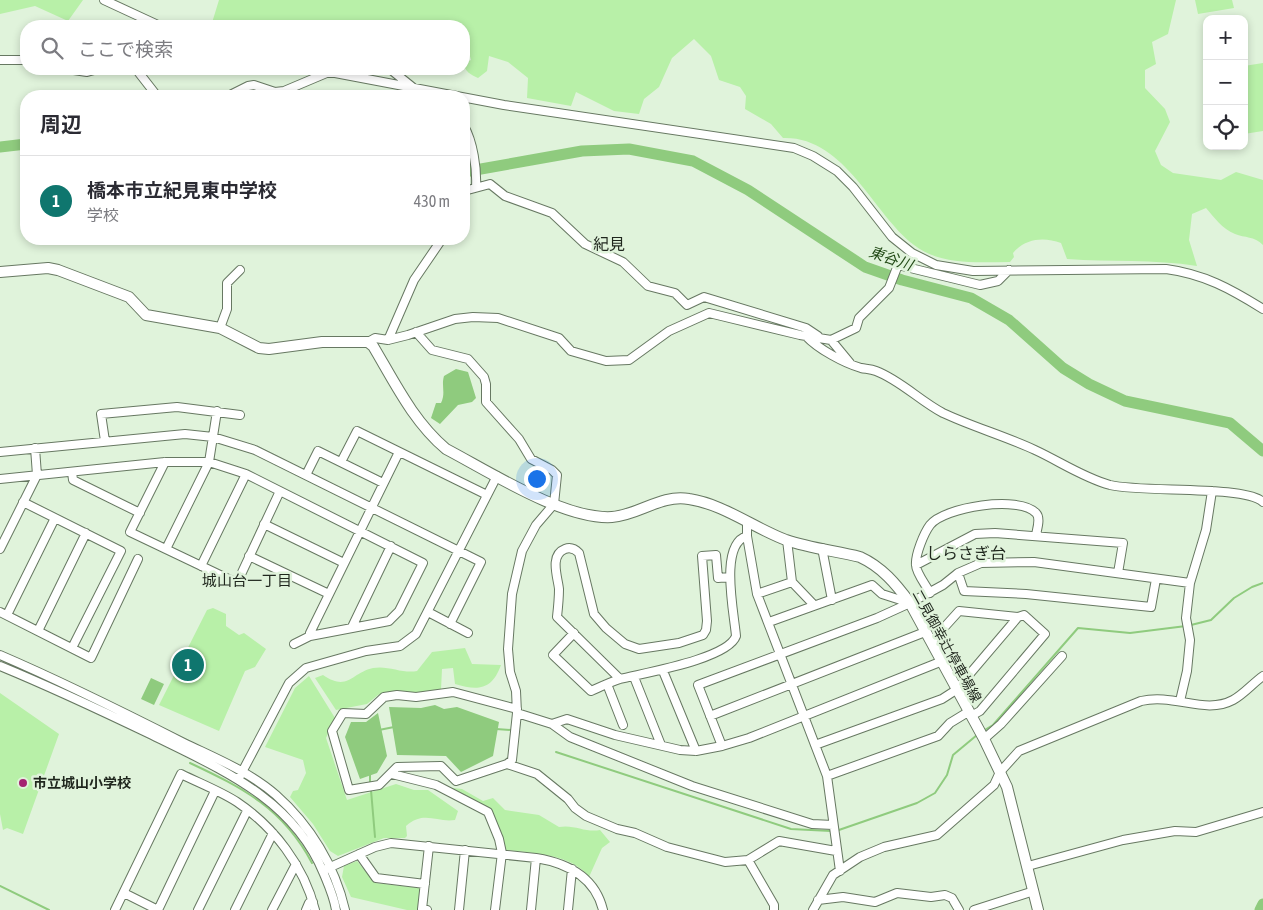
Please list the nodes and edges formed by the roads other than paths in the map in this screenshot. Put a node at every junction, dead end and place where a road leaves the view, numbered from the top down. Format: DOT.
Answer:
graph roads {
  1 [pos="104,0"];
  2 [pos="147,20"];
  3 [pos="0,60"];
  4 [pos="20,60"];
  5 [pos="141,75"];
  6 [pos="322,75"];
  7 [pos="345,75"];
  8 [pos="398,75"];
  9 [pos="414,88"];
  10 [pos="152,90"];
  11 [pos="237,90"];
  12 [pos="270,90"];
  13 [pos="286,90"];
  14 [pos="416,90"];
  15 [pos="425,90"];
  16 [pos="470,99"];
  17 [pos="470,144"];
  18 [pos="476,183"];
  19 [pos="470,187"];
  20 [pos="438,245"];
  21 [pos="240,270"];
  22 [pos="1009,270"];
  23 [pos="0,272"];
  24 [pos="1263,309"];
  25 [pos="220,328"];
  26 [pos="416,332"];
  27 [pos="806,336"];
  28 [pos="819,337"];
  29 [pos="388,340"];
  30 [pos="830,340"];
  31 [pos="368,342"];
  32 [pos="850,363"];
  33 [pos="216,411"];
  34 [pos="240,415"];
  35 [pos="213,437"];
  36 [pos="105,441"];
  37 [pos="35,448"];
  38 [pos="0,452"];
  39 [pos="399,452"];
  40 [pos="165,462"];
  41 [pos="209,462"];
  42 [pos="341,462"];
  43 [pos="72,472"];
  44 [pos="246,474"];
  45 [pos="37,475"];
  46 [pos="306,475"];
  47 [pos="497,476"];
  48 [pos="0,480"];
  49 [pos="383,483"];
  50 [pos="280,491"];
  51 [pos="1212,491"];
  52 [pos="487,495"];
  53 [pos="23,502"];
  54 [pos="1263,502"];
  55 [pos="554,504"];
  56 [pos="371,508"];
  57 [pos="140,512"];
  58 [pos="55,518"];
  59 [pos="747,523"];
  60 [pos="264,524"];
  61 [pos="360,530"];
  62 [pos="86,533"];
  63 [pos="1036,535"];
  64 [pos="747,536"];
  65 [pos="788,540"];
  66 [pos="391,546"];
  67 [pos="822,548"];
  68 [pos="0,549"];
  69 [pos="166,549"];
  70 [pos="459,550"];
  71 [pos="249,556"];
  72 [pos="138,559"];
  73 [pos="344,563"];
  74 [pos="916,565"];
  75 [pos="201,566"];
  76 [pos="958,573"];
  77 [pos="1118,573"];
  78 [pos="730,577"];
  79 [pos="1156,579"];
  80 [pos="792,582"];
  81 [pos="1190,583"];
  82 [pos="930,593"];
  83 [pos="328,594"];
  84 [pos="757,594"];
  85 [pos="832,600"];
  86 [pos="910,603"];
  87 [pos="814,605"];
  88 [pos="428,612"];
  89 [pos="3,614"];
  90 [pos="1018,618"];
  91 [pos="770,622"];
  92 [pos="450,624"];
  93 [pos="352,627"];
  94 [pos="38,631"];
  95 [pos="925,632"];
  96 [pos="310,633"];
  97 [pos="468,633"];
  98 [pos="574,633"];
  99 [pos="931,642"];
  100 [pos="294,644"];
  101 [pos="72,648"];
  102 [pos="780,654"];
  103 [pos="0,655"];
  104 [pos="1062,656"];
  105 [pos="940,662"];
  106 [pos="0,666"];
  107 [pos="663,670"];
  108 [pos="1263,676"];
  109 [pos="634,677"];
  110 [pos="620,679"];
  111 [pos="607,684"];
  112 [pos="792,684"];
  113 [pos="956,690"];
  114 [pos="1180,701"];
  115 [pos="517,711"];
  116 [pos="804,714"];
  117 [pos="970,714"];
  118 [pos="710,716"];
  119 [pos="552,724"];
  120 [pos="623,725"];
  121 [pos="981,735"];
  122 [pos="815,744"];
  123 [pos="661,745"];
  124 [pos="722,746"];
  125 [pos="696,751"];
  126 [pos="507,764"];
  127 [pos="1000,772"];
  128 [pos="392,774"];
  129 [pos="240,775"];
  130 [pos="827,776"];
  131 [pos="214,791"];
  132 [pos="247,810"];
  133 [pos="1263,812"];
  134 [pos="834,827"];
  135 [pos="273,833"];
  136 [pos="429,846"];
  137 [pos="836,848"];
  138 [pos="465,850"];
  139 [pos="502,853"];
  140 [pos="359,854"];
  141 [pos="536,858"];
  142 [pos="748,860"];
  143 [pos="296,864"];
  144 [pos="1028,866"];
  145 [pos="331,867"];
  146 [pos="572,869"];
  147 [pos="322,871"];
  148 [pos="840,871"];
  149 [pos="425,884"];
  150 [pos="1034,891"];
  151 [pos="124,893"];
  152 [pos="818,900"];
  153 [pos="313,902"];
  154 [pos="115,910"];
  155 [pos="158,910"];
  156 [pos="198,910"];
  157 [pos="234,910"];
  158 [pos="272,910"];
  159 [pos="306,910"];
  160 [pos="315,910"];
  161 [pos="336,910"];
  162 [pos="345,910"];
  163 [pos="427,910"];
  164 [pos="459,910"];
  165 [pos="495,910"];
  166 [pos="531,910"];
  167 [pos="568,910"];
  168 [pos="602,910"];
  169 [pos="774,910"];
  170 [pos="813,910"];
  171 [pos="959,910"];
  172 [pos="974,910"];
  173 [pos="1038,910"];
  1 -- 2 [label="street"];
  3 -- 4 [label="street"];
  5 -- 10 [label="street"];
  6 -- 13 [label="street"];
  7 -- 9 [label="street"];
  8 -- 9 [label="street"];
  9 -- 14 [label="street"];
  9 -- 15 [label="street"];
  11 -- 12 [label="street"];
  16 -- 22 [label="street"];
  17 -- 18 [label="street"];
  18 -- 19 [label="street"];
  18 -- 28 [label="street"];
  20 -- 29 [label="street"];
  21 -- 25 [label="street"];
  22 -- 24 [label="street"];
  22 -- 30 [label="street"];
  23 -- 25 [label="main road"];
  25 -- 31 [label="main road"];
  26 -- 27 [label="street"];
  26 -- 29 [label="street"];
  26 -- 55 [label="street"];
  27 -- 28 [label="street"];
  27 -- 32 [label="street"];
  28 -- 30 [label="street"];
  29 -- 31 [label="street"];
  30 -- 32 [label="street"];
  31 -- 47 [label="main road, 二見御幸辻停車場線"];
  32 -- 51 [label="street"];
  33 -- 34 [label="street"];
  33 -- 35 [label="street"];
  33 -- 36 [label="street"];
  35 -- 36 [label="street"];
  35 -- 41 [label="street"];
  35 -- 46 [label="street"];
  36 -- 37 [label="street"];
  37 -- 38 [label="street"];
  37 -- 45 [label="street"];
  39 -- 42 [label="street"];
  39 -- 49 [label="street"];
  39 -- 52 [label="street"];
  40 -- 41 [label="street"];
  40 -- 43 [label="street"];
  40 -- 57 [label="street"];
  41 -- 44 [label="street"];
  41 -- 69 [label="street"];
  42 -- 46 [label="street"];
  42 -- 49 [label="street"];
  43 -- 45 [label="street"];
  43 -- 57 [label="street"];
  44 -- 50 [label="street"];
  44 -- 75 [label="street"];
  45 -- 48 [label="street"];
  45 -- 53 [label="street"];
  46 -- 56 [label="street"];
  47 -- 52 [label="street"];
  47 -- 55 [label="main road, 二見御幸辻停車場線"];
  49 -- 56 [label="street"];
  50 -- 60 [label="street"];
  50 -- 61 [label="street"];
  51 -- 54 [label="street"];
  51 -- 81 [label="street"];
  52 -- 70 [label="street"];
  53 -- 58 [label="street"];
  53 -- 68 [label="street"];
  55 -- 59 [label="main road, 二見御幸辻停車場線"];
  55 -- 115 [label="street"];
  56 -- 61 [label="street"];
  56 -- 70 [label="street"];
  57 -- 69 [label="street"];
  58 -- 62 [label="street"];
  58 -- 89 [label="street"];
  59 -- 64 [label="street"];
  59 -- 65 [label="main road, 二見御幸辻停車場線"];
  60 -- 71 [label="street"];
  60 -- 73 [label="street"];
  61 -- 66 [label="street"];
  61 -- 73 [label="street"];
  62 -- 94 [label="street"];
  62 -- 101 [label="street"];
  63 -- 74 [label="street"];
  63 -- 74 [label="street"];
  63 -- 77 [label="street"];
  64 -- 78 [label="street"];
  64 -- 84 [label="street"];
  65 -- 67 [label="main road, 二見御幸辻停車場線"];
  65 -- 80 [label="street"];
  66 -- 93 [label="street"];
  66 -- 93 [label="street"];
  67 -- 85 [label="street"];
  67 -- 86 [label="main road, 二見御幸辻停車場線"];
  69 -- 75 [label="street"];
  70 -- 88 [label="street"];
  70 -- 92 [label="street"];
  71 -- 75 [label="street"];
  71 -- 83 [label="street"];
  72 -- 101 [label="street"];
  73 -- 83 [label="street"];
  74 -- 82 [label="street"];
  76 -- 77 [label="street"];
  76 -- 79 [label="street"];
  76 -- 82 [label="street"];
  77 -- 79 [label="street"];
  78 -- 98 [label="street"];
  78 -- 107 [label="street"];
  79 -- 81 [label="street"];
  80 -- 84 [label="street"];
  80 -- 87 [label="street"];
  81 -- 114 [label="street"];
  82 -- 86 [label="street"];
  83 -- 96 [label="street"];
  84 -- 91 [label="street"];
  85 -- 86 [label="street"];
  85 -- 87 [label="street"];
  86 -- 95 [label="main road, 二見御幸辻停車場線"];
  86 -- 102 [label="street"];
  87 -- 91 [label="street"];
  88 -- 92 [label="street"];
  88 -- 129 [label="street"];
  89 -- 94 [label="street"];
  90 -- 99 [label="street"];
  90 -- 113 [label="street"];
  90 -- 117 [label="street"];
  91 -- 102 [label="street"];
  92 -- 97 [label="street"];
  93 -- 100 [label="street"];
  94 -- 101 [label="street"];
  95 -- 99 [label="main road, 二見御幸辻停車場線"];
  95 -- 112 [label="street"];
  98 -- 110 [label="street"];
  98 -- 111 [label="street"];
  99 -- 105 [label="main road, 二見御幸辻停車場線"];
  102 -- 112 [label="street"];
  102 -- 118 [label="street"];
  103 -- 129 [label="street"];
  104 -- 121 [label="street"];
  105 -- 113 [label="main road, 二見御幸辻停車場線"];
  105 -- 116 [label="street"];
  106 -- 129 [label="street"];
  107 -- 109 [label="street"];
  107 -- 125 [label="street"];
  108 -- 114 [label="street"];
  109 -- 110 [label="street"];
  109 -- 123 [label="street"];
  110 -- 111 [label="street"];
  111 -- 120 [label="street"];
  112 -- 116 [label="street"];
  112 -- 118 [label="street"];
  113 -- 117 [label="main road, 二見御幸辻停車場線"];
  113 -- 122 [label="street"];
  114 -- 127 [label="street"];
  115 -- 119 [label="street"];
  115 -- 126 [label="street"];
  115 -- 128 [label="street"];
  116 -- 122 [label="street"];
  116 -- 124 [label="street"];
  117 -- 121 [label="main road, 二見御幸辻停車場線"];
  117 -- 130 [label="street"];
  118 -- 124 [label="street"];
  119 -- 123 [label="street"];
  119 -- 134 [label="street"];
  121 -- 127 [label="main road, 二見御幸辻停車場線"];
  122 -- 130 [label="street"];
  123 -- 125 [label="street"];
  124 -- 125 [label="street"];
  126 -- 128 [label="street"];
  126 -- 142 [label="street"];
  127 -- 144 [label="main road, 二見御幸辻停車場線"];
  127 -- 148 [label="street"];
  128 -- 139 [label="street"];
  129 -- 145 [label="street"];
  129 -- 147 [label="street"];
  130 -- 134 [label="street"];
  131 -- 132 [label="street"];
  131 -- 151 [label="street"];
  131 -- 155 [label="street"];
  132 -- 135 [label="street"];
  132 -- 156 [label="street"];
  133 -- 144 [label="street"];
  134 -- 137 [label="street"];
  135 -- 143 [label="street"];
  135 -- 157 [label="street"];
  136 -- 138 [label="street"];
  136 -- 140 [label="street"];
  136 -- 149 [label="street"];
  137 -- 142 [label="street"];
  137 -- 148 [label="street"];
  138 -- 139 [label="street"];
  138 -- 164 [label="street"];
  139 -- 141 [label="street"];
  139 -- 165 [label="street"];
  140 -- 145 [label="street"];
  140 -- 149 [label="street"];
  141 -- 146 [label="street"];
  141 -- 166 [label="street"];
  142 -- 169 [label="street"];
  143 -- 153 [label="street"];
  143 -- 158 [label="street"];
  144 -- 150 [label="main road, 二見御幸辻停車場線"];
  145 -- 147 [label="street"];
  145 -- 162 [label="street"];
  146 -- 167 [label="street"];
  146 -- 168 [label="street"];
  147 -- 161 [label="street"];
  148 -- 152 [label="street"];
  149 -- 163 [label="street"];
  150 -- 172 [label="street"];
  150 -- 173 [label="main road, 二見御幸辻停車場線"];
  151 -- 154 [label="street"];
  151 -- 155 [label="street"];
  152 -- 170 [label="street"];
  152 -- 171 [label="street"];
  153 -- 159 [label="street"];
  153 -- 160 [label="street"];
}
